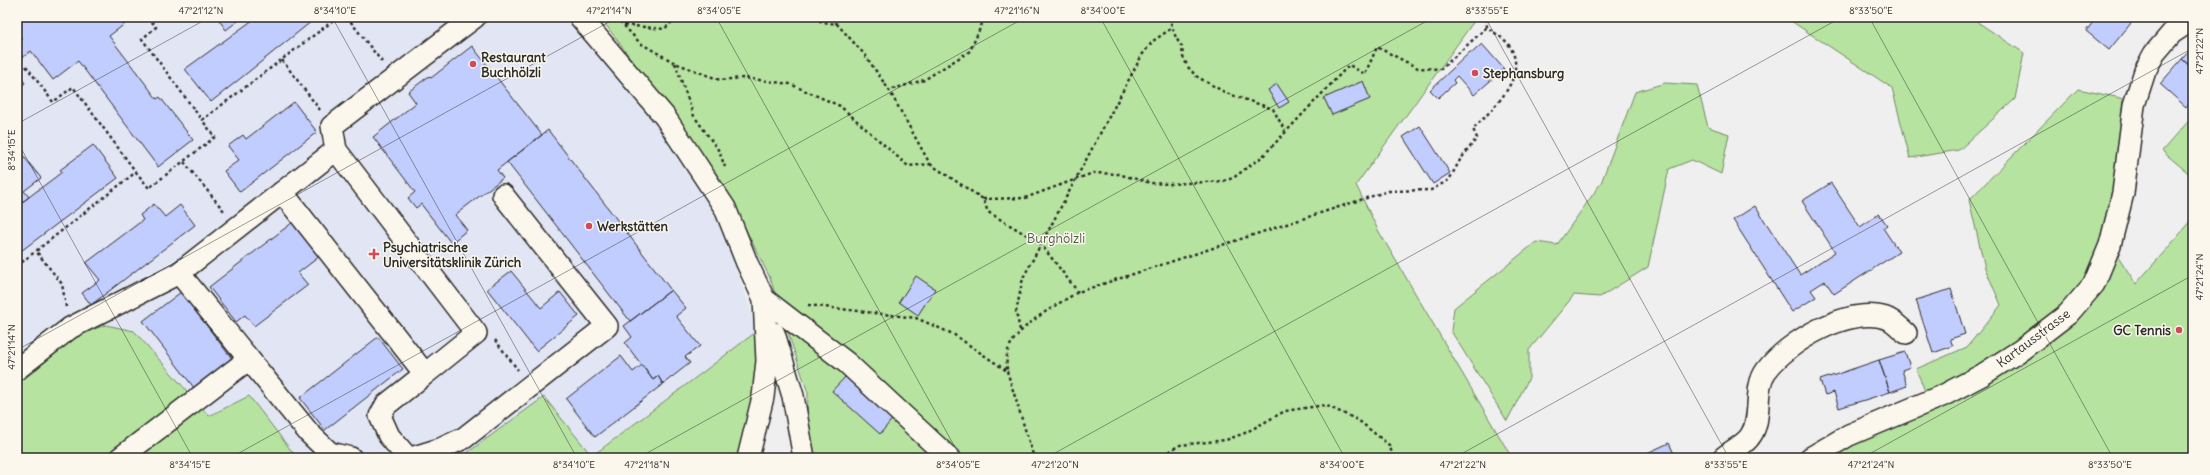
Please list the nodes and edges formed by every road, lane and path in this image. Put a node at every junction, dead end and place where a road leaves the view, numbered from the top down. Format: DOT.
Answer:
graph roads {
  1 [pos="148,17"];
  2 [pos="338,17"];
  3 [pos="347,17"];
  4 [pos="475,17"];
  5 [pos="580,17"];
  6 [pos="616,17"];
  7 [pos="673,17"];
  8 [pos="814,17"];
  9 [pos="832,17"];
  10 [pos="985,17"];
  11 [pos="1169,17"];
  12 [pos="1486,17"];
  13 [pos="2193,18"];
  14 [pos="837,24"];
  15 [pos="624,25"];
  16 [pos="1487,27"];
  17 [pos="1172,28"];
  18 [pos="282,59"];
  19 [pos="26,66"];
  20 [pos="395,79"];
  21 [pos="889,90"];
  22 [pos="202,120"];
  23 [pos="332,126"];
  24 [pos="1285,131"];
  25 [pos="336,150"];
  26 [pos="184,162"];
  27 [pos="930,164"];
  28 [pos="136,172"];
  29 [pos="1077,177"];
  30 [pos="282,192"];
  31 [pos="503,195"];
  32 [pos="983,198"];
  33 [pos="237,226"];
  34 [pos="1040,244"];
  35 [pos="36,251"];
  36 [pos="17,266"];
  37 [pos="179,273"];
  38 [pos="1078,292"];
  39 [pos="764,299"];
  40 [pos="802,304"];
  41 [pos="70,328"];
  42 [pos="1020,330"];
  43 [pos="476,333"];
  44 [pos="1906,333"];
  45 [pos="249,359"];
  46 [pos="17,368"];
  47 [pos="1007,371"];
  48 [pos="426,374"];
  49 [pos="530,386"];
  50 [pos="327,455"];
  51 [pos="120,458"];
  52 [pos="351,458"];
  53 [pos="408,458"];
  54 [pos="411,458"];
  55 [pos="748,458"];
  56 [pos="804,458"];
  57 [pos="950,458"];
  58 [pos="1034,458"];
  59 [pos="1167,458"];
  60 [pos="1394,458"];
  61 [pos="1723,458"];
  62 [pos="1810,458"];
  1 -- 22 [label="path"];
  2 -- 18 [label="path"];
  3 -- 20 [label="path"];
  4 -- 20 [label="street"];
  5 -- 39 [label="street"];
  6 -- 15 [label="path"];
  7 -- 15 [label="path"];
  8 -- 14 [label="path"];
  9 -- 14 [label="path"];
  10 -- 21 [label="path"];
  11 -- 17 [label="path"];
  12 -- 16 [label="path"];
  13 -- 62 [label="street, Kartausstrasse"];
  14 -- 21 [label="path"];
  15 -- 27 [label="path"];
  16 -- 24 [label="path"];
  16 -- 38 [label="path"];
  17 -- 24 [label="path"];
  17 -- 29 [label="path"];
  18 -- 22 [label="path"];
  18 -- 23 [label="path"];
  19 -- 28 [label="path"];
  20 -- 23 [label="street"];
  21 -- 27 [label="path"];
  22 -- 26 [label="path"];
  23 -- 25 [label="street"];
  24 -- 29 [label="path"];
  25 -- 30 [label="street"];
  25 -- 43 [label="street"];
  26 -- 28 [label="path"];
  26 -- 33 [label="path"];
  27 -- 32 [label="path"];
  28 -- 35 [label="path"];
  29 -- 32 [label="path"];
  29 -- 34 [label="path"];
  30 -- 33 [label="street"];
  30 -- 48 [label="street"];
  31 -- 49 [label="street"];
  32 -- 34 [label="path"];
  33 -- 37 [label="street"];
  34 -- 38 [label="path"];
  34 -- 42 [label="path"];
  35 -- 36 [label="path"];
  35 -- 41 [label="path"];
  37 -- 41 [label="street"];
  37 -- 45 [label="street"];
  38 -- 42 [label="path"];
  39 -- 55 [label="street"];
  39 -- 56 [label="street"];
  39 -- 57 [label="street"];
  40 -- 47 [label="path"];
  41 -- 46 [label="street"];
  42 -- 47 [label="path"];
  43 -- 48 [label="street"];
  43 -- 49 [label="path"];
  44 -- 61 [label="street"];
  45 -- 50 [label="street"];
  45 -- 51 [label="street"];
  47 -- 58 [label="path"];
  48 -- 53 [label="street"];
  49 -- 54 [label="street"];
  50 -- 52 [label="street"];
  59 -- 60 [label="path"];
}
